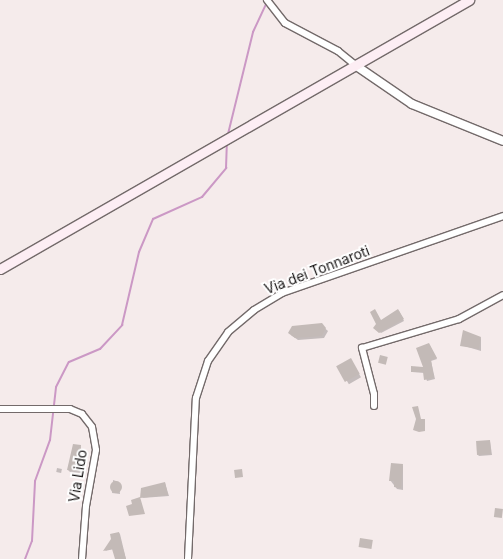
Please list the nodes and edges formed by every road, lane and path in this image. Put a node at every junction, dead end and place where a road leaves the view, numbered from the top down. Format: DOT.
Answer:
graph roads {
  1 [pos="267,0"];
  2 [pos="469,0"];
  3 [pos="355,65"];
  4 [pos="503,141"];
  5 [pos="503,216"];
  6 [pos="0,269"];
  7 [pos="503,295"];
  8 [pos="374,406"];
  9 [pos="0,409"];
  10 [pos="82,559"];
  11 [pos="188,559"];
  1 -- 3 [label="street"];
  2 -- 3 [label="main road"];
  3 -- 4 [label="street"];
  3 -- 6 [label="main road"];
  5 -- 11 [label="street, Via dei Tonnaroti"];
  7 -- 8 [label="street"];
  9 -- 10 [label="street, Via Lido"];
}
